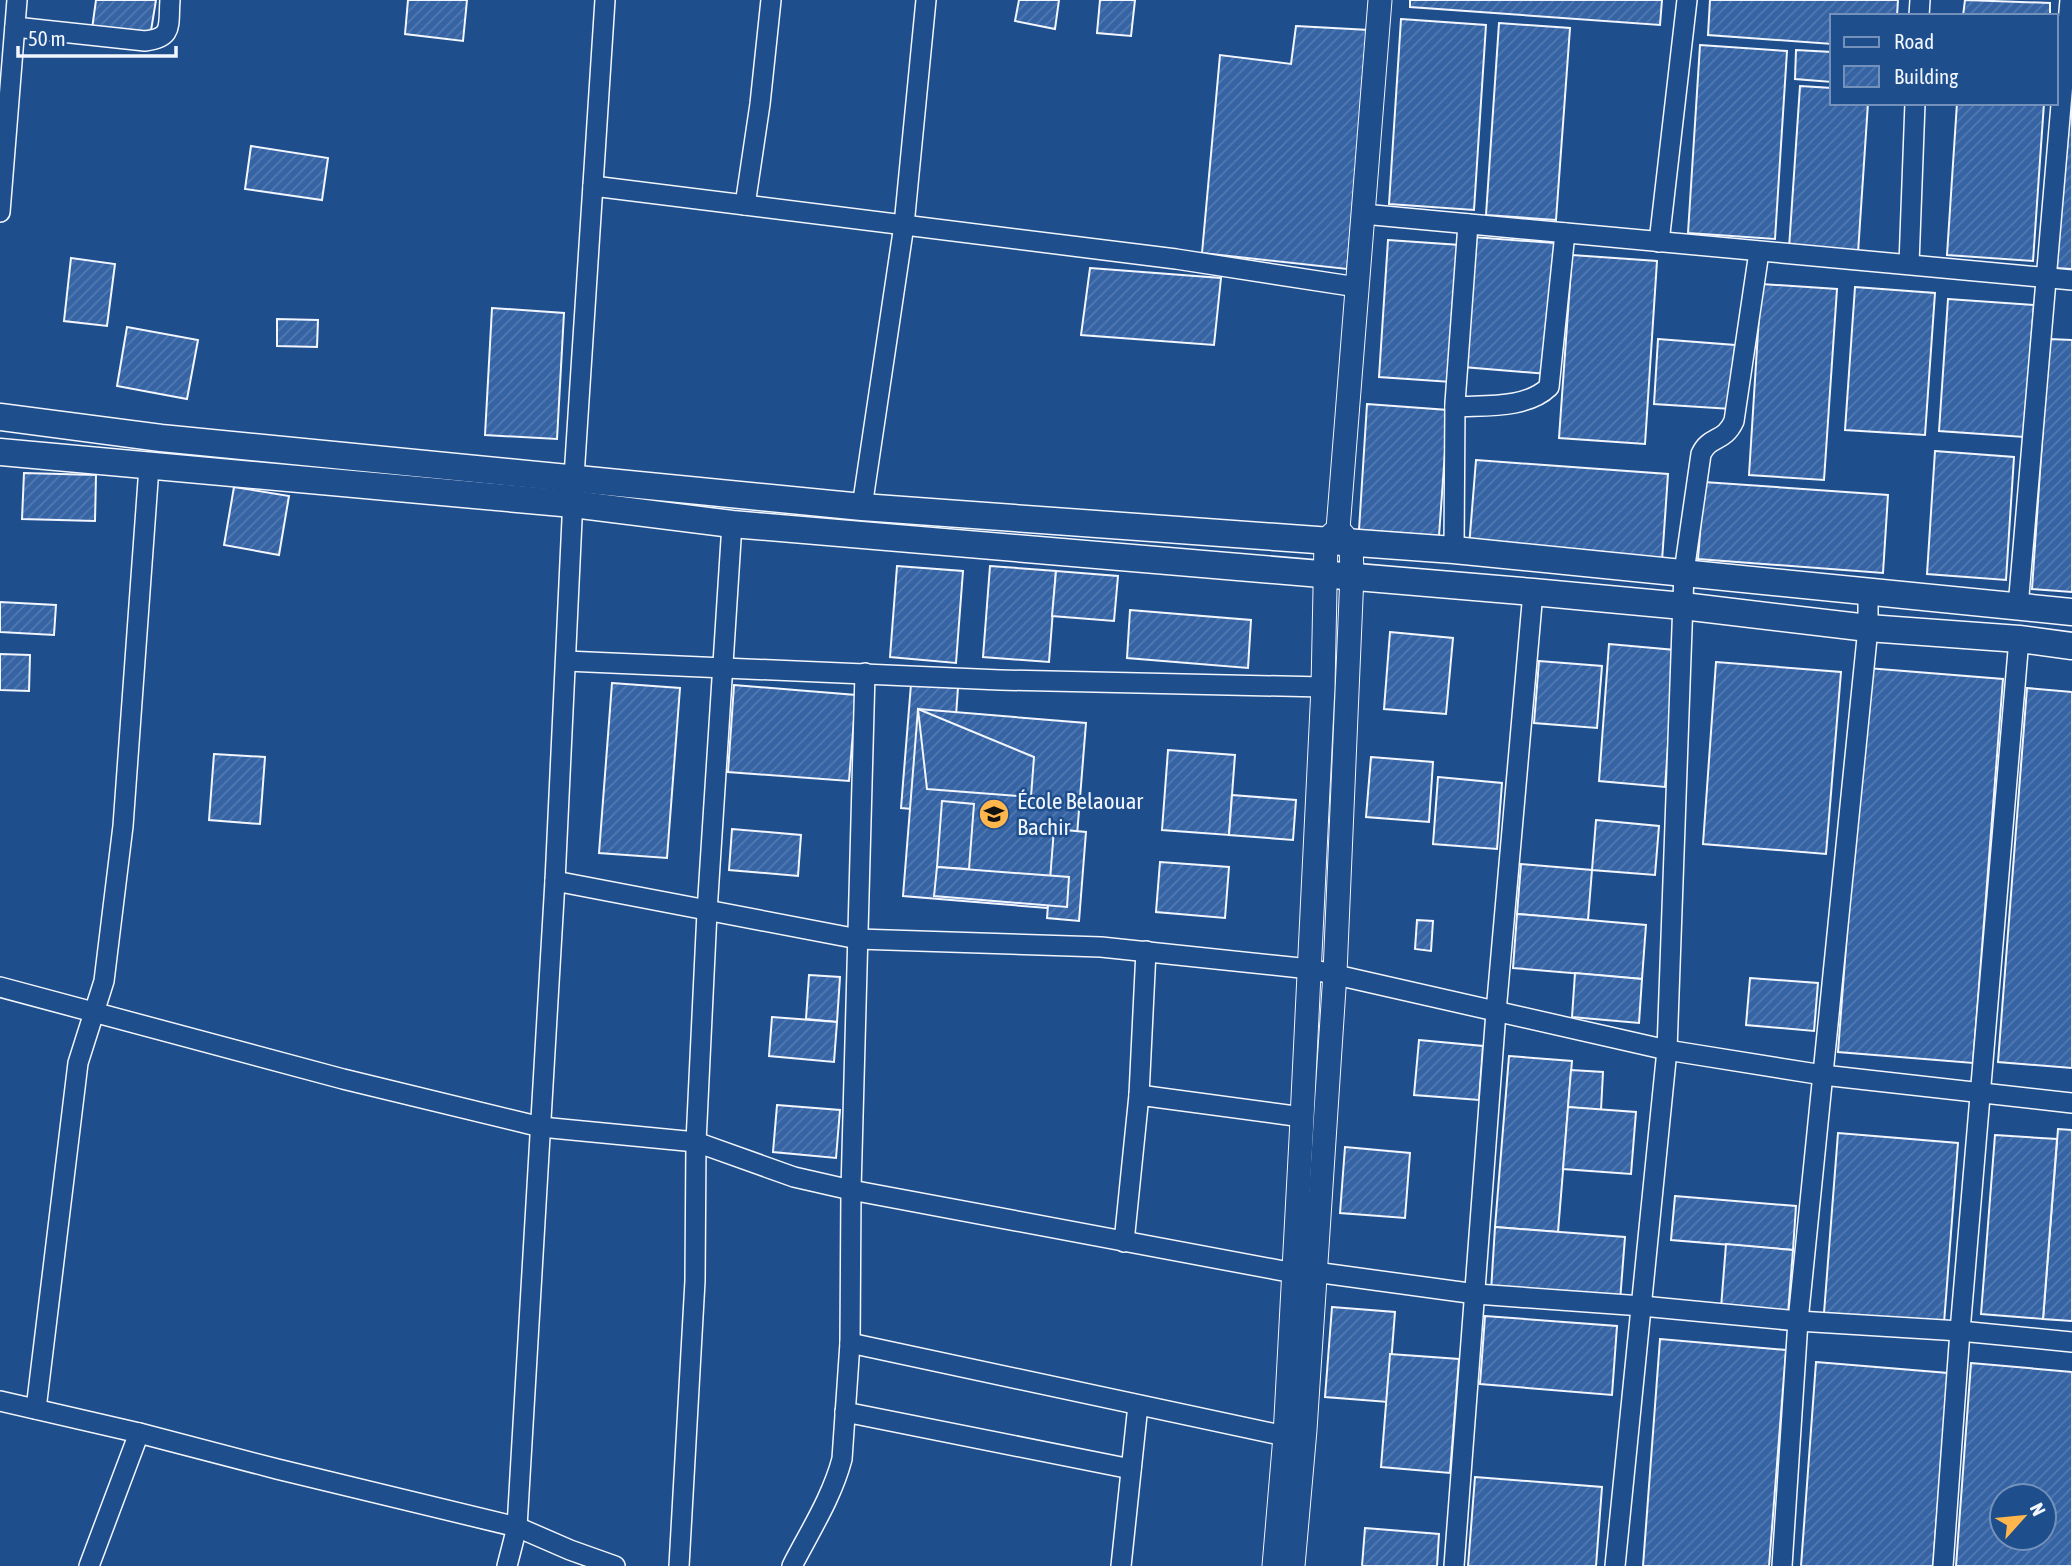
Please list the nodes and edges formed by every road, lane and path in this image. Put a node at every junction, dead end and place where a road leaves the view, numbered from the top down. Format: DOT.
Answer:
graph roads {
  1 [pos="17,0"];
  2 [pos="170,0"];
  3 [pos="605,0"];
  4 [pos="771,0"];
  5 [pos="926,0"];
  6 [pos="1380,0"];
  7 [pos="1688,0"];
  8 [pos="2070,0"];
  9 [pos="15,27"];
  10 [pos="1915,105"];
  11 [pos="593,186"];
  12 [pos="746,205"];
  13 [pos="0,212"];
  14 [pos="1363,214"];
  15 [pos="904,225"];
  16 [pos="1468,225"];
  17 [pos="1565,233"];
  18 [pos="1659,242"];
  19 [pos="1759,252"];
  20 [pos="1909,264"];
  21 [pos="2046,277"];
  22 [pos="2072,280"];
  23 [pos="1357,287"];
  24 [pos="1455,407"];
  25 [pos="0,416"];
  26 [pos="0,452"];
  27 [pos="149,467"];
  28 [pos="574,477"];
  29 [pos="573,504"];
  30 [pos="862,507"];
  31 [pos="732,524"];
  32 [pos="1338,538"];
  33 [pos="1454,550"];
  34 [pos="1684,572"];
  35 [pos="1325,574"];
  36 [pos="1352,575"];
  37 [pos="1868,590"];
  38 [pos="1533,592"];
  39 [pos="1683,606"];
  40 [pos="2018,607"];
  41 [pos="2072,612"];
  42 [pos="1868,628"];
  43 [pos="2019,639"];
  44 [pos="2072,646"];
  45 [pos="566,661"];
  46 [pos="724,666"];
  47 [pos="865,673"];
  48 [pos="1323,687"];
  49 [pos="555,881"];
  50 [pos="707,912"];
  51 [pos="858,939"];
  52 [pos="1146,951"];
  53 [pos="1310,969"];
  54 [pos="1335,973"];
  55 [pos="0,987"];
  56 [pos="94,1012"];
  57 [pos="1496,1012"];
  58 [pos="1667,1050"];
  59 [pos="1823,1075"];
  60 [pos="1981,1094"];
  61 [pos="1139,1096"];
  62 [pos="2072,1103"];
  63 [pos="1302,1117"];
  64 [pos="541,1127"];
  65 [pos="696,1142"];
  66 [pos="851,1190"];
  67 [pos="1124,1242"];
  68 [pos="1305,1273"];
  69 [pos="1476,1294"];
  70 [pos="1642,1306"];
  71 [pos="1798,1321"];
  72 [pos="1960,1331"];
  73 [pos="2072,1342"];
  74 [pos="850,1343"];
  75 [pos="0,1401"];
  76 [pos="1138,1405"];
  77 [pos="36,1409"];
  78 [pos="845,1412"];
  79 [pos="139,1433"];
  80 [pos="1285,1436"];
  81 [pos="1131,1469"];
  82 [pos="517,1527"];
  83 [pos="89,1566"];
  84 [pos="506,1566"];
  85 [pos="615,1566"];
  86 [pos="679,1566"];
  87 [pos="792,1566"];
  88 [pos="1121,1566"];
  89 [pos="1274,1566"];
  90 [pos="1293,1566"];
  91 [pos="1454,1566"];
  92 [pos="1615,1566"];
  93 [pos="1782,1566"];
  94 [pos="1944,1566"];
  1 -- 9 [label="street"];
  2 -- 9 [label="street"];
  3 -- 11 [label="street"];
  4 -- 12 [label="street"];
  5 -- 15 [label="street"];
  6 -- 14 [label="street"];
  7 -- 18 [label="street"];
  8 -- 21 [label="street"];
  9 -- 13 [label="street"];
  10 -- 20 [label="street"];
  11 -- 12 [label="street"];
  11 -- 28 [label="street"];
  12 -- 15 [label="street"];
  14 -- 16 [label="street"];
  14 -- 23 [label="street"];
  15 -- 23 [label="street"];
  15 -- 30 [label="street"];
  16 -- 17 [label="street"];
  16 -- 24 [label="street"];
  17 -- 18 [label="street"];
  17 -- 24 [label="street"];
  18 -- 19 [label="street"];
  19 -- 20 [label="street"];
  19 -- 34 [label="street"];
  20 -- 21 [label="street"];
  21 -- 22 [label="street"];
  21 -- 40 [label="street"];
  23 -- 32 [label="street"];
  24 -- 33 [label="street"];
  25 -- 28 [label="main road"];
  26 -- 27 [label="main road"];
  27 -- 29 [label="main road"];
  27 -- 56 [label="street"];
  28 -- 29 [label="street"];
  28 -- 30 [label="main road"];
  29 -- 31 [label="main road"];
  29 -- 45 [label="street"];
  30 -- 32 [label="main road"];
  31 -- 35 [label="main road"];
  31 -- 46 [label="street"];
  32 -- 33 [label="main road"];
  32 -- 35 [label="street"];
  32 -- 36 [label="street"];
  33 -- 34 [label="main road"];
  34 -- 37 [label="main road"];
  34 -- 39 [label="street"];
  35 -- 36 [label="main road"];
  35 -- 48 [label="street"];
  36 -- 38 [label="main road"];
  36 -- 54 [label="street"];
  37 -- 40 [label="main road"];
  37 -- 42 [label="street"];
  38 -- 39 [label="main road"];
  38 -- 57 [label="street"];
  39 -- 42 [label="main road"];
  39 -- 58 [label="street"];
  40 -- 41 [label="main road"];
  42 -- 43 [label="main road"];
  42 -- 59 [label="street"];
  43 -- 44 [label="main road"];
  43 -- 60 [label="street"];
  45 -- 46 [label="street"];
  45 -- 49 [label="street"];
  46 -- 47 [label="street"];
  46 -- 50 [label="street"];
  47 -- 48 [label="street"];
  47 -- 51 [label="street"];
  48 -- 53 [label="street"];
  49 -- 50 [label="street"];
  49 -- 64 [label="street"];
  50 -- 51 [label="street"];
  50 -- 65 [label="street"];
  51 -- 52 [label="street"];
  51 -- 66 [label="street"];
  52 -- 53 [label="street"];
  52 -- 61 [label="street"];
  53 -- 54 [label="street"];
  53 -- 63 [label="street"];
  54 -- 57 [label="street"];
  54 -- 68 [label="street"];
  55 -- 56 [label="street"];
  56 -- 64 [label="street"];
  56 -- 77 [label="street"];
  57 -- 58 [label="street"];
  57 -- 69 [label="street"];
  58 -- 59 [label="street"];
  58 -- 70 [label="street"];
  59 -- 60 [label="street"];
  59 -- 71 [label="street"];
  60 -- 62 [label="street"];
  60 -- 72 [label="street"];
  61 -- 63 [label="street"];
  61 -- 67 [label="street"];
  63 -- 68 [label="street"];
  64 -- 65 [label="street"];
  64 -- 82 [label="street"];
  65 -- 66 [label="street"];
  65 -- 86 [label="street"];
  66 -- 67 [label="street"];
  66 -- 74 [label="street"];
  67 -- 68 [label="street"];
  68 -- 69 [label="street"];
  68 -- 80 [label="street"];
  68 -- 90 [label="street"];
  69 -- 70 [label="street"];
  69 -- 91 [label="street"];
  70 -- 71 [label="street"];
  70 -- 92 [label="street"];
  71 -- 72 [label="street"];
  71 -- 93 [label="street"];
  72 -- 73 [label="street"];
  72 -- 94 [label="street"];
  74 -- 76 [label="street"];
  74 -- 78 [label="street"];
  75 -- 77 [label="street"];
  76 -- 80 [label="street"];
  76 -- 81 [label="street"];
  77 -- 79 [label="street"];
  78 -- 81 [label="street"];
  78 -- 87 [label="street"];
  79 -- 82 [label="street"];
  79 -- 83 [label="street"];
  80 -- 89 [label="street"];
  81 -- 88 [label="street"];
  82 -- 84 [label="street"];
  82 -- 85 [label="street"];
}
